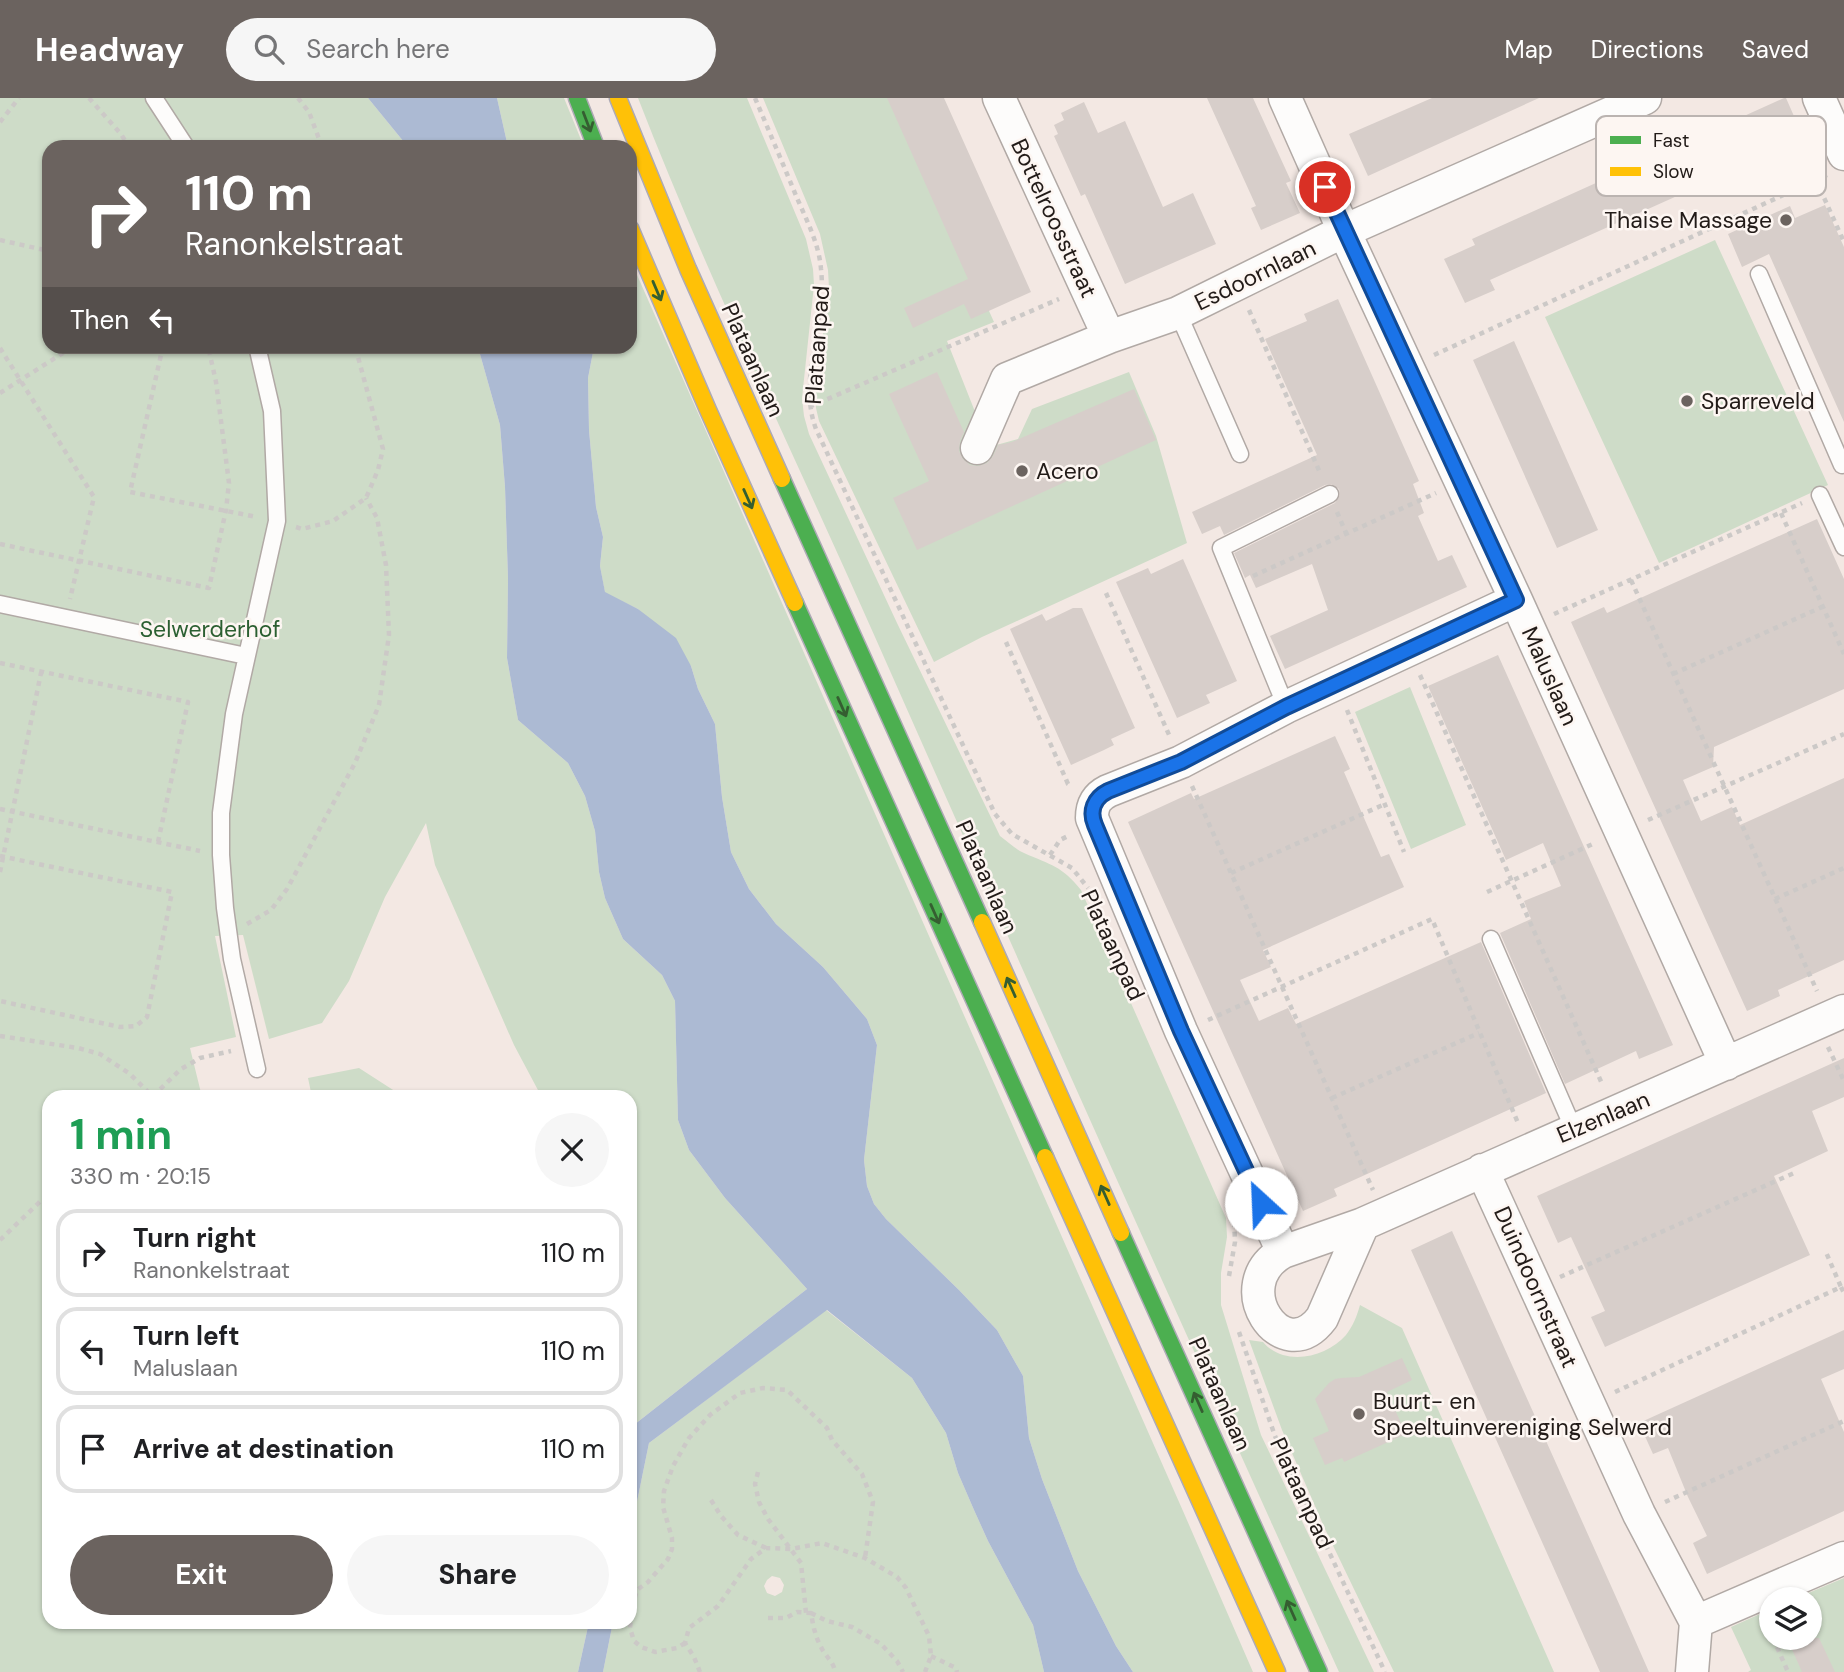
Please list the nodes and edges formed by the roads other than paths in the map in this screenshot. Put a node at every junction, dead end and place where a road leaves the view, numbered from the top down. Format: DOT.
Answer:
graph roads {
  1 [pos="154,98"];
  2 [pos="577,98"];
  3 [pos="618,98"];
  4 [pos="999,98"];
  5 [pos="1285,98"];
  6 [pos="1645,98"];
  7 [pos="1819,98"];
  8 [pos="1604,116"];
  9 [pos="1825,116"];
  10 [pos="1596,120"];
  11 [pos="1826,120"];
  12 [pos="181,140"];
  13 [pos="593,140"];
  14 [pos="635,140"];
  15 [pos="637,144"];
  16 [pos="1839,162"];
  17 [pos="1344,231"];
  18 [pos="637,244"];
  19 [pos="1759,274"];
  20 [pos="1178,313"];
  21 [pos="1109,337"];
  22 [pos="259,354"];
  23 [pos="977,448"];
  24 [pos="1240,454"];
  25 [pos="1844,464"];
  26 [pos="1330,495"];
  27 [pos="1820,495"];
  28 [pos="1844,547"];
  29 [pos="0,604"];
  30 [pos="1522,613"];
  31 [pos="246,656"];
  32 [pos="1286,707"];
  33 [pos="1490,939"];
  34 [pos="1837,1014"];
  35 [pos="1726,1064"];
  36 [pos="257,1069"];
  37 [pos="1574,1130"];
  38 [pos="1482,1170"];
  39 [pos="1373,1219"];
  40 [pos="1283,1252"];
  41 [pos="1844,1558"];
  42 [pos="1696,1622"];
  43 [pos="1277,1672"];
  44 [pos="1319,1672"];
  45 [pos="1692,1672"];
  1 -- 12 [label="lane"];
  2 -- 13 [label="highway, one-way"];
  14 -- 3 [label="highway, Plataanlaan, one-way"];
  4 -- 21 [label="street, Bottelroosstraat"];
  5 -- 17 [label="street, Maluslaan"];
  6 -- 8 [label="street, Esdoornlaan"];
  7 -- 9 [label="street"];
  10 -- 17 [label="street, Esdoornlaan"];
  11 -- 16 [label="street"];
  44 -- 15 [label="highway, Plataanlaan, one-way"];
  17 -- 20 [label="street, Esdoornlaan"];
  17 -- 30 [label="street, Maluslaan"];
  18 -- 43 [label="highway, one-way"];
  19 -- 25 [label="lane"];
  20 -- 21 [label="street, Esdoornlaan"];
  20 -- 24 [label="lane"];
  21 -- 23 [label="street, Esdoornlaan"];
  22 -- 31 [label="lane"];
  26 -- 32 [label="lane"];
  27 -- 28 [label="lane"];
  29 -- 31 [label="lane"];
  30 -- 32 [label="street"];
  30 -- 35 [label="street, Maluslaan"];
  31 -- 36 [label="lane"];
  32 -- 40 [label="street"];
  33 -- 37 [label="lane"];
  34 -- 35 [label="street, Elzenlaan"];
  35 -- 37 [label="street, Elzenlaan"];
  37 -- 38 [label="street, Elzenlaan"];
  38 -- 39 [label="street, Elzenlaan"];
  38 -- 42 [label="street, Duindoornstraat"];
  39 -- 40 [label="street, Elzenlaan"];
  39 -- 40 [label="street, Elzenlaan"];
  41 -- 42 [label="street"];
  42 -- 45 [label="street"];
}
